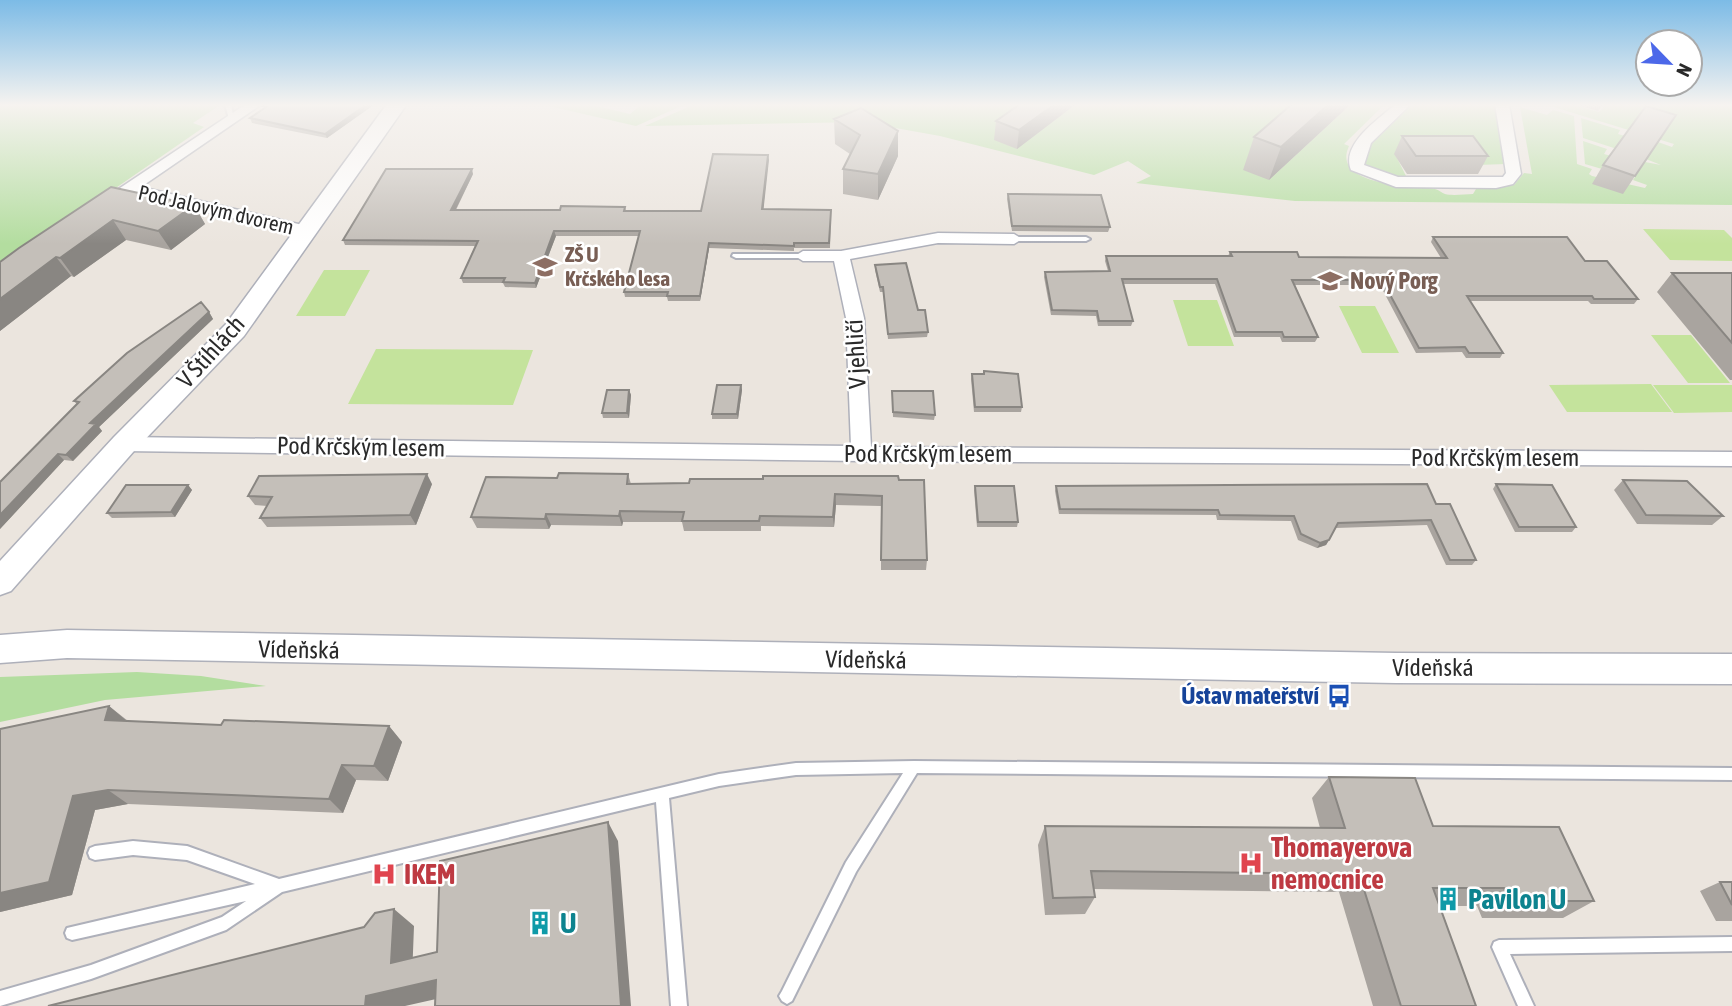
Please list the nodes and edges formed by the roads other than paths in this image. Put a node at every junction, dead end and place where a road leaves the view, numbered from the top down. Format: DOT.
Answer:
graph roads {
  1 [pos="178,151"];
  2 [pos="363,151"];
  3 [pos="1358,151"];
  4 [pos="1510,151"];
  5 [pos="128,189"];
  6 [pos="90,215"];
  7 [pos="305,230"];
  8 [pos="1014,239"];
  9 [pos="1086,239"];
  10 [pos="736,256"];
  11 [pos="803,256"];
  12 [pos="841,256"];
  13 [pos="124,444"];
  14 [pos="860,454"];
  15 [pos="1732,458"];
  16 [pos="0,582"];
  17 [pos="0,649"];
  18 [pos="1732,669"];
  19 [pos="914,767"];
  20 [pos="1732,774"];
  21 [pos="662,795"];
  22 [pos="95,853"];
  23 [pos="279,886"];
  24 [pos="72,933"];
  25 [pos="1732,944"];
  26 [pos="788,996"];
  27 [pos="0,999"];
  28 [pos="679,1006"];
  29 [pos="1525,1006"];
  1 -- 5 [label="street, Pod Jalovým dvorem"];
  2 -- 7 [label="main road, V Štíhlách"];
  3 -- 4 [label="street"];
  5 -- 6 [label="street, Pod Jalovým dvorem"];
  5 -- 7 [label="street, Pod Jalovým dvorem"];
  7 -- 13 [label="main road, V Štíhlách"];
  8 -- 9 [label="lane"];
  8 -- 12 [label="street"];
  10 -- 11 [label="lane"];
  11 -- 12 [label="street"];
  12 -- 14 [label="street, V jehličí"];
  13 -- 14 [label="street, Pod Krčským lesem"];
  13 -- 16 [label="main road, V Štíhlách"];
  14 -- 15 [label="street, Pod Krčským lesem"];
  17 -- 18 [label="main road, Vídeňská"];
  19 -- 20 [label="lane"];
  19 -- 21 [label="lane"];
  19 -- 26 [label="lane"];
  21 -- 23 [label="lane"];
  21 -- 28 [label="lane"];
  22 -- 23 [label="lane"];
  23 -- 24 [label="lane"];
  23 -- 27 [label="lane"];
  25 -- 29 [label="lane"];
}
